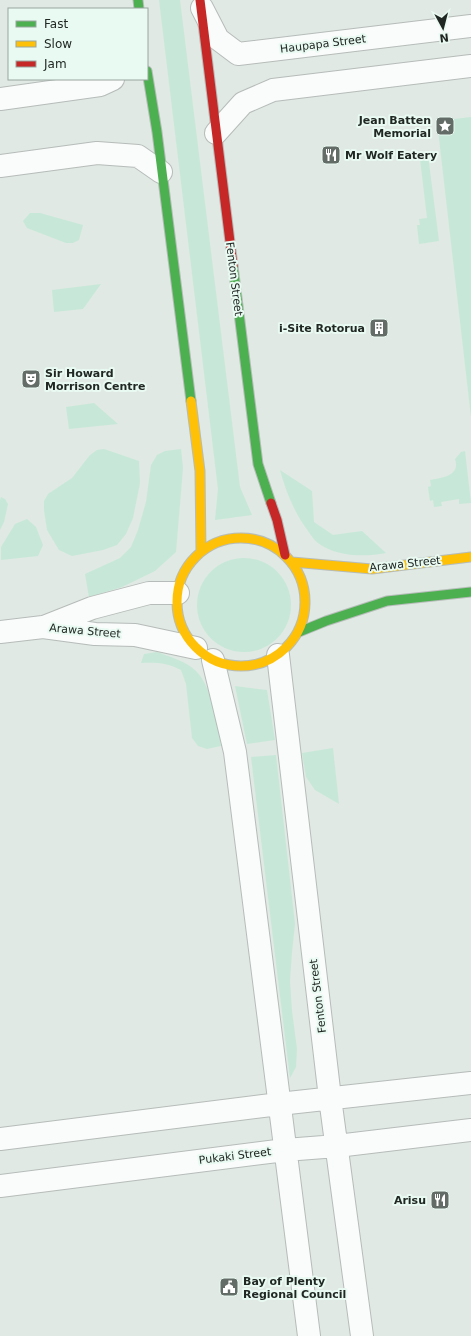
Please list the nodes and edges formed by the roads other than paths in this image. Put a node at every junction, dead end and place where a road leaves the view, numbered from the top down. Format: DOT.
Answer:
graph roads {
  1 [pos="200,2"];
  2 [pos="471,26"];
  3 [pos="471,66"];
  4 [pos="148,78"];
  5 [pos="111,80"];
  6 [pos="0,99"];
  7 [pos="216,133"];
  8 [pos="0,166"];
  9 [pos="162,172"];
  10 [pos="201,552"];
  11 [pos="471,557"];
  12 [pos="289,559"];
  13 [pos="471,592"];
  14 [pos="178,593"];
  15 [pos="43,627"];
  16 [pos="0,632"];
  17 [pos="299,632"];
  18 [pos="205,654"];
  19 [pos="278,655"];
  20 [pos="471,1083"];
  21 [pos="330,1098"];
  22 [pos="279,1104"];
  23 [pos="471,1130"];
  24 [pos="0,1139"];
  25 [pos="337,1146"];
  26 [pos="285,1150"];
  27 [pos="0,1186"];
  28 [pos="309,1336"];
  29 [pos="362,1336"];
  1 -- 2 [label="street, Haupapa Street"];
  1 -- 7 [label="main road, Fenton Street"];
  3 -- 7 [label="street"];
  4 -- 9 [label="main road"];
  5 -- 6 [label="street"];
  7 -- 12 [label="main road, Fenton Street"];
  8 -- 9 [label="street"];
  9 -- 10 [label="main road"];
  10 -- 12 [label="main road"];
  10 -- 14 [label="main road"];
  11 -- 12 [label="main road, Arawa Street"];
  12 -- 17 [label="main road"];
  13 -- 17 [label="main road"];
  14 -- 15 [label="street, Arawa Street"];
  14 -- 18 [label="main road"];
  15 -- 16 [label="street, Arawa Street"];
  15 -- 18 [label="street, Arawa Street"];
  17 -- 19 [label="main road"];
  18 -- 19 [label="main road"];
  18 -- 22 [label="street"];
  19 -- 21 [label="street, Fenton Street"];
  20 -- 21 [label="street"];
  21 -- 22 [label="street"];
  21 -- 25 [label="street, Fenton Street"];
  22 -- 24 [label="street"];
  22 -- 26 [label="street"];
  23 -- 25 [label="street, Pukaki Street"];
  25 -- 26 [label="street, Pukaki Street"];
  25 -- 29 [label="street, Fenton Street"];
  26 -- 27 [label="street, Pukaki Street"];
  26 -- 28 [label="street"];
}
